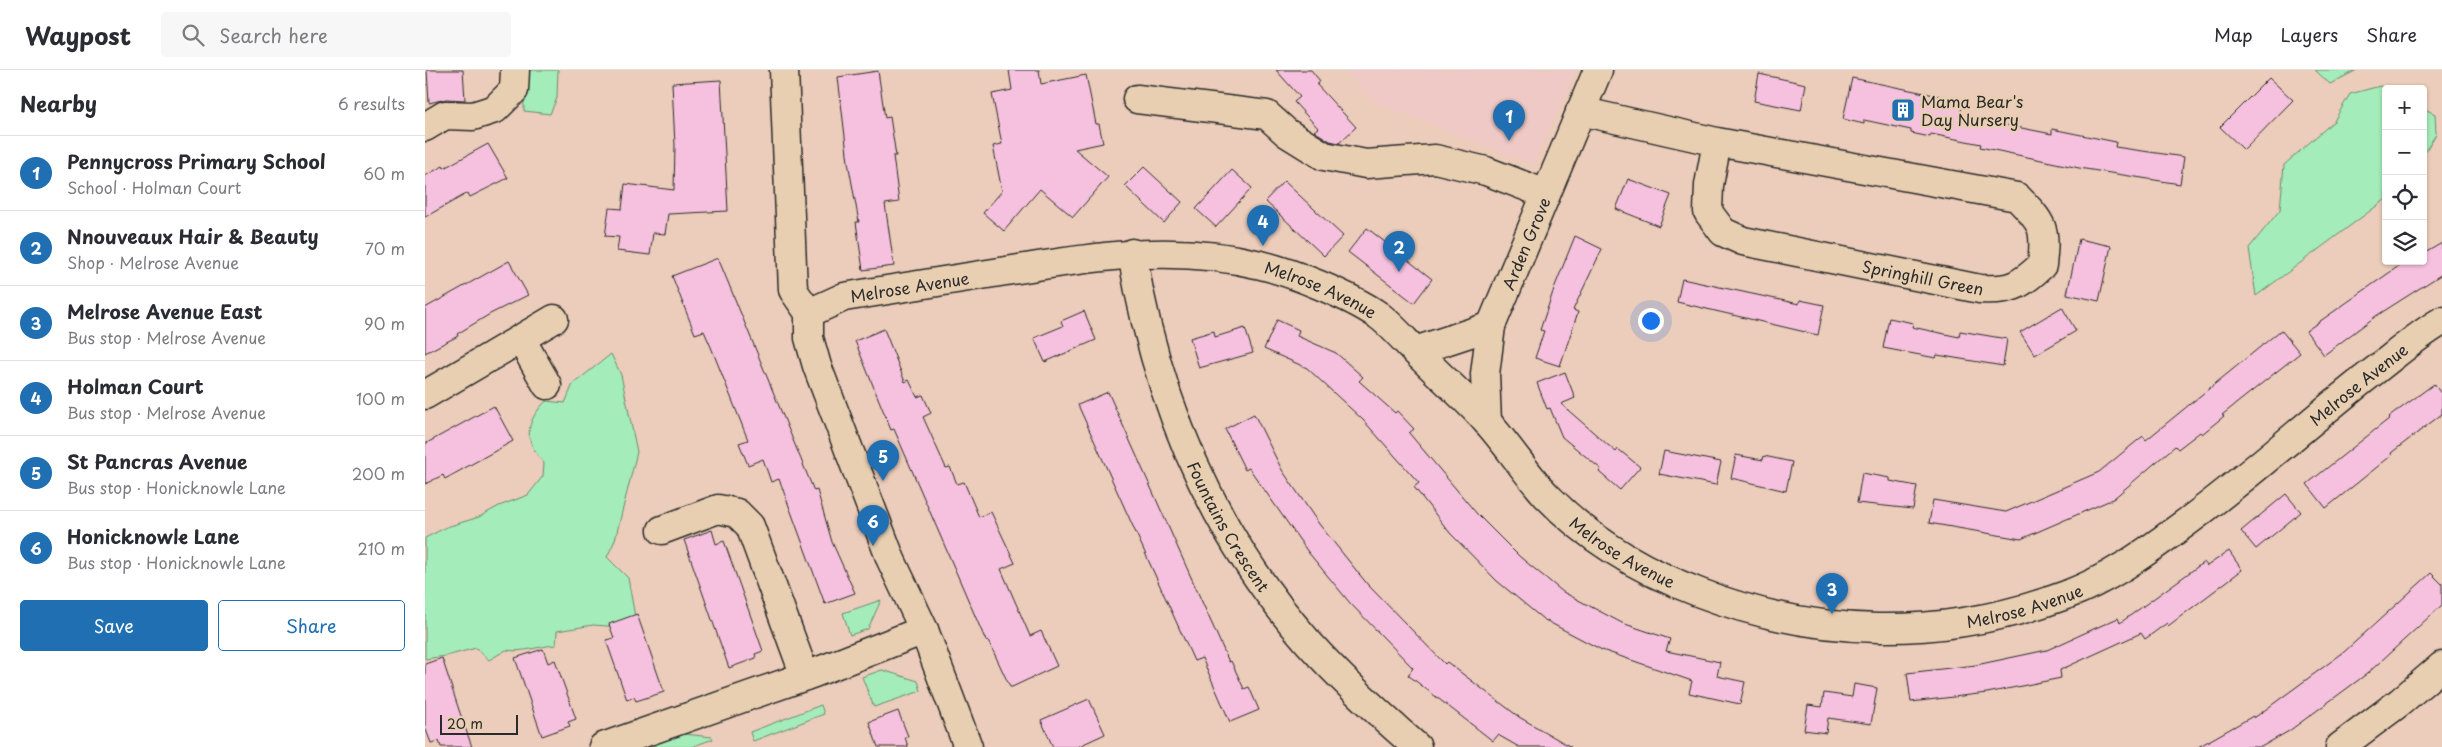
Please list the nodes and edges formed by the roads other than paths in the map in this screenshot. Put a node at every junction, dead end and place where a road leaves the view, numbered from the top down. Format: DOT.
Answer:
graph roads {
  1 [pos="515,70"];
  2 [pos="784,70"];
  3 [pos="1598,70"];
  4 [pos="1137,99"];
  5 [pos="1580,111"];
  6 [pos="425,127"];
  7 [pos="1717,142"];
  8 [pos="1546,194"];
  9 [pos="1132,253"];
  10 [pos="809,313"];
  11 [pos="554,319"];
  12 [pos="2442,321"];
  13 [pos="1491,326"];
  14 [pos="521,339"];
  15 [pos="1415,351"];
  16 [pos="547,385"];
  17 [pos="425,395"];
  18 [pos="1487,422"];
  19 [pos="662,530"];
  20 [pos="924,630"];
  21 [pos="2442,666"];
  22 [pos="805,676"];
  23 [pos="603,747"];
  24 [pos="968,747"];
  25 [pos="1417,747"];
  26 [pos="2340,747"];
  1 -- 6 [label="street"];
  2 -- 10 [label="street"];
  3 -- 5 [label="street, Arden Grove"];
  4 -- 8 [label="street"];
  5 -- 7 [label="street, Springhill Green"];
  5 -- 8 [label="street, Arden Grove"];
  7 -- 7 [label="street, Springhill Green"];
  8 -- 13 [label="street, Arden Grove"];
  9 -- 10 [label="street, Melrose Avenue"];
  9 -- 15 [label="street, Melrose Avenue"];
  9 -- 25 [label="street, Fountains Crescent"];
  10 -- 20 [label="street"];
  11 -- 14 [label="street"];
  12 -- 18 [label="street, Melrose Avenue"];
  13 -- 15 [label="street"];
  13 -- 18 [label="street, Arden Grove"];
  14 -- 16 [label="street"];
  14 -- 17 [label="street"];
  15 -- 18 [label="street, Melrose Avenue"];
  19 -- 22 [label="street"];
  20 -- 22 [label="street"];
  20 -- 24 [label="street"];
  21 -- 26 [label="street"];
  22 -- 23 [label="street"];
}
